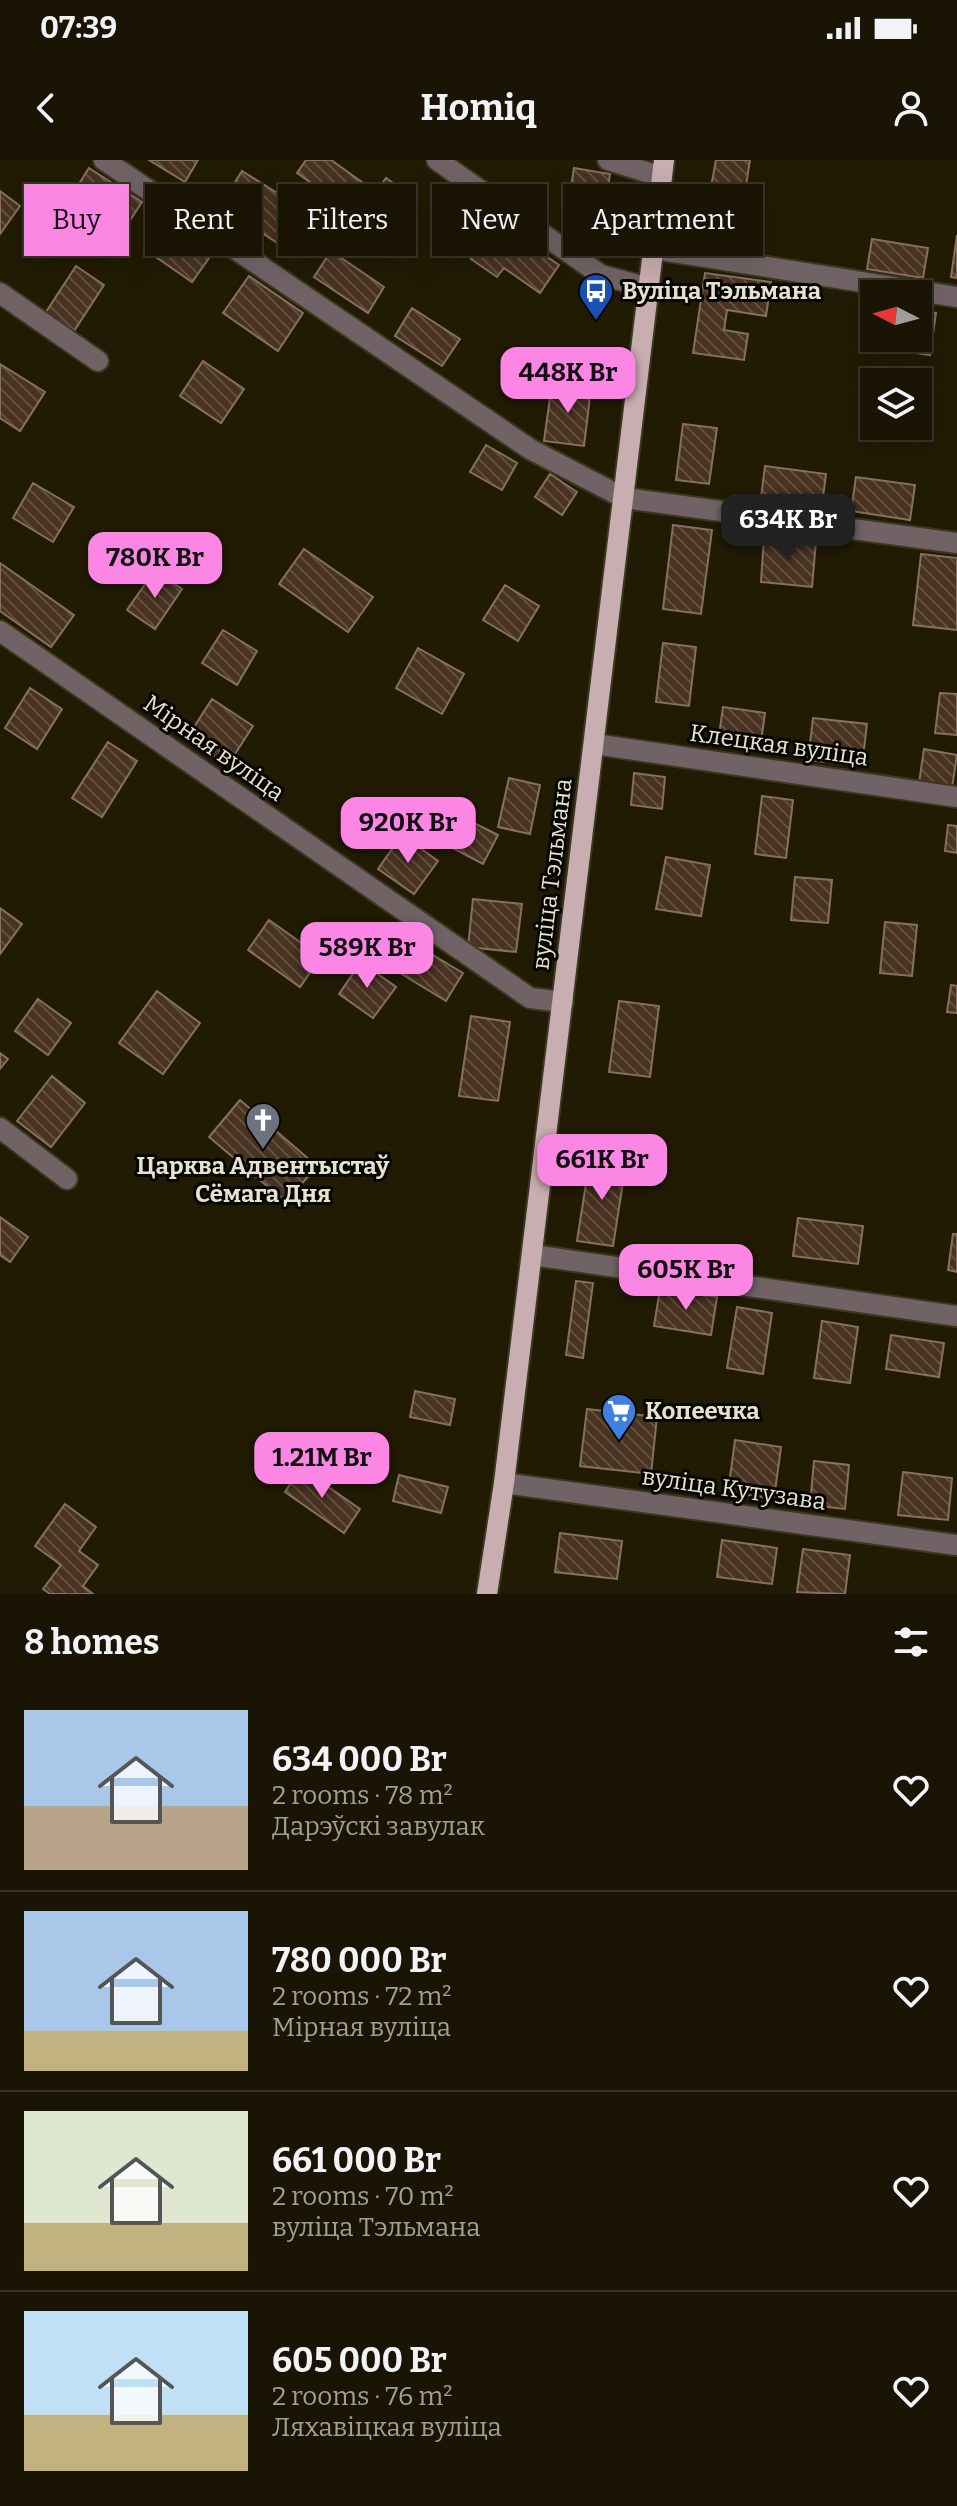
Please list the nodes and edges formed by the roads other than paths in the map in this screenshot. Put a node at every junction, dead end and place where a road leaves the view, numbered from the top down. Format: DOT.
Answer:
graph roads {
  1 [pos="104,160"];
  2 [pos="437,160"];
  3 [pos="608,160"];
  4 [pos="663,168"];
  5 [pos="653,256"];
  6 [pos="698,256"];
  7 [pos="649,288"];
  8 [pos="0,293"];
  9 [pos="957,297"];
  10 [pos="98,361"];
  11 [pos="624,498"];
  12 [pos="957,543"];
  13 [pos="0,631"];
  14 [pos="594,744"];
  15 [pos="957,797"];
  16 [pos="563,1002"];
  17 [pos="0,1128"];
  18 [pos="67,1179"];
  19 [pos="532,1255"];
  20 [pos="957,1316"];
  21 [pos="504,1483"];
  22 [pos="957,1545"];
  23 [pos="487,1594"];
  1 -- 11 [label="street"];
  2 -- 7 [label="street"];
  3 -- 4 [label="street"];
  5 -- 7 [label="main road, вуліца Тэльмана"];
  6 -- 9 [label="street"];
  7 -- 11 [label="main road, вуліца Тэльмана"];
  8 -- 10 [label="street"];
  11 -- 12 [label="street"];
  11 -- 14 [label="main road, вуліца Тэльмана"];
  13 -- 16 [label="street, Мірная вуліца"];
  14 -- 15 [label="street, Клецкая вуліца"];
  14 -- 16 [label="main road, вуліца Тэльмана"];
  16 -- 19 [label="main road, вуліца Тэльмана"];
  17 -- 18 [label="street"];
  19 -- 20 [label="street"];
  19 -- 21 [label="main road, вуліца Тэльмана"];
  21 -- 22 [label="street, вуліца Кутузава"];
  21 -- 23 [label="main road, вуліца Тэльмана"];
}
